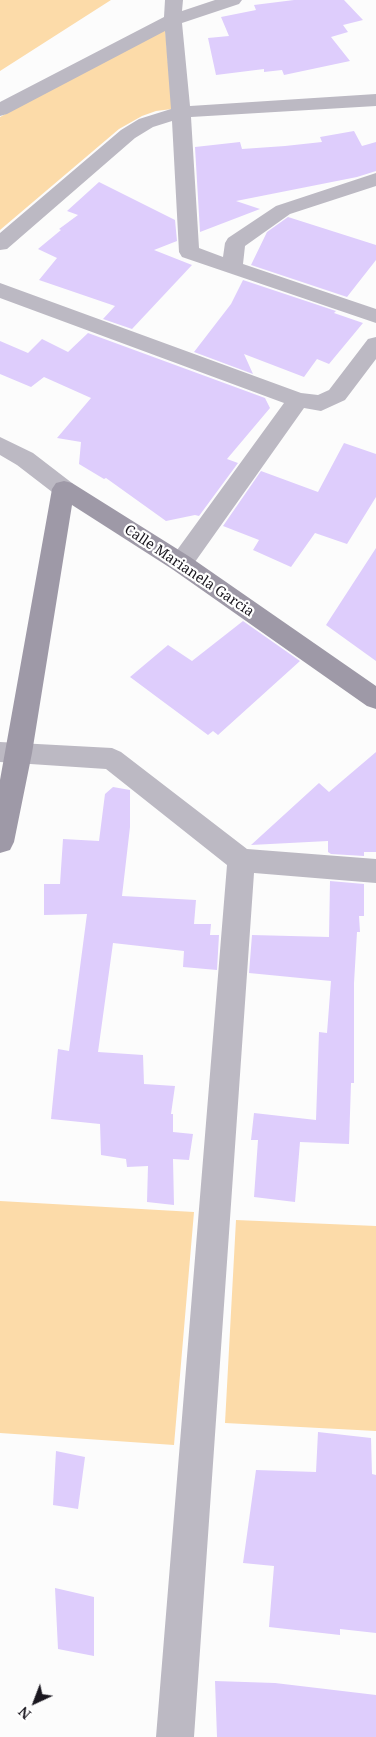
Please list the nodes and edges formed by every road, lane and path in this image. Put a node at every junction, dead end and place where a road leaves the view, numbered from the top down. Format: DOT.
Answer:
graph roads {
  1 [pos="174,0"];
  2 [pos="233,0"];
  3 [pos="173,20"];
  4 [pos="376,100"];
  5 [pos="0,110"];
  6 [pos="181,112"];
  7 [pos="376,179"];
  8 [pos="0,244"];
  9 [pos="232,267"];
  10 [pos="0,290"];
  11 [pos="376,316"];
  12 [pos="376,344"];
  13 [pos="298,400"];
  14 [pos="0,445"];
  15 [pos="64,489"];
  16 [pos="180,562"];
  17 [pos="376,699"];
  18 [pos="9,752"];
  19 [pos="0,842"];
  20 [pos="241,860"];
  21 [pos="376,871"];
  22 [pos="176,1737"];
  1 -- 3 [label="street"];
  2 -- 3 [label="street"];
  3 -- 5 [label="street"];
  3 -- 6 [label="street"];
  4 -- 6 [label="street"];
  6 -- 8 [label="street"];
  6 -- 9 [label="street"];
  7 -- 9 [label="street"];
  9 -- 11 [label="street"];
  10 -- 13 [label="street"];
  12 -- 13 [label="street"];
  13 -- 16 [label="street"];
  14 -- 15 [label="street, Calle Marianela Garcia"];
  15 -- 16 [label="street, Calle Marianela Garcia"];
  15 -- 18 [label="street"];
  16 -- 17 [label="street, Calle Marianela Garcia"];
  18 -- 19 [label="street"];
  18 -- 20 [label="street"];
  20 -- 21 [label="street"];
  20 -- 22 [label="street"];
}
